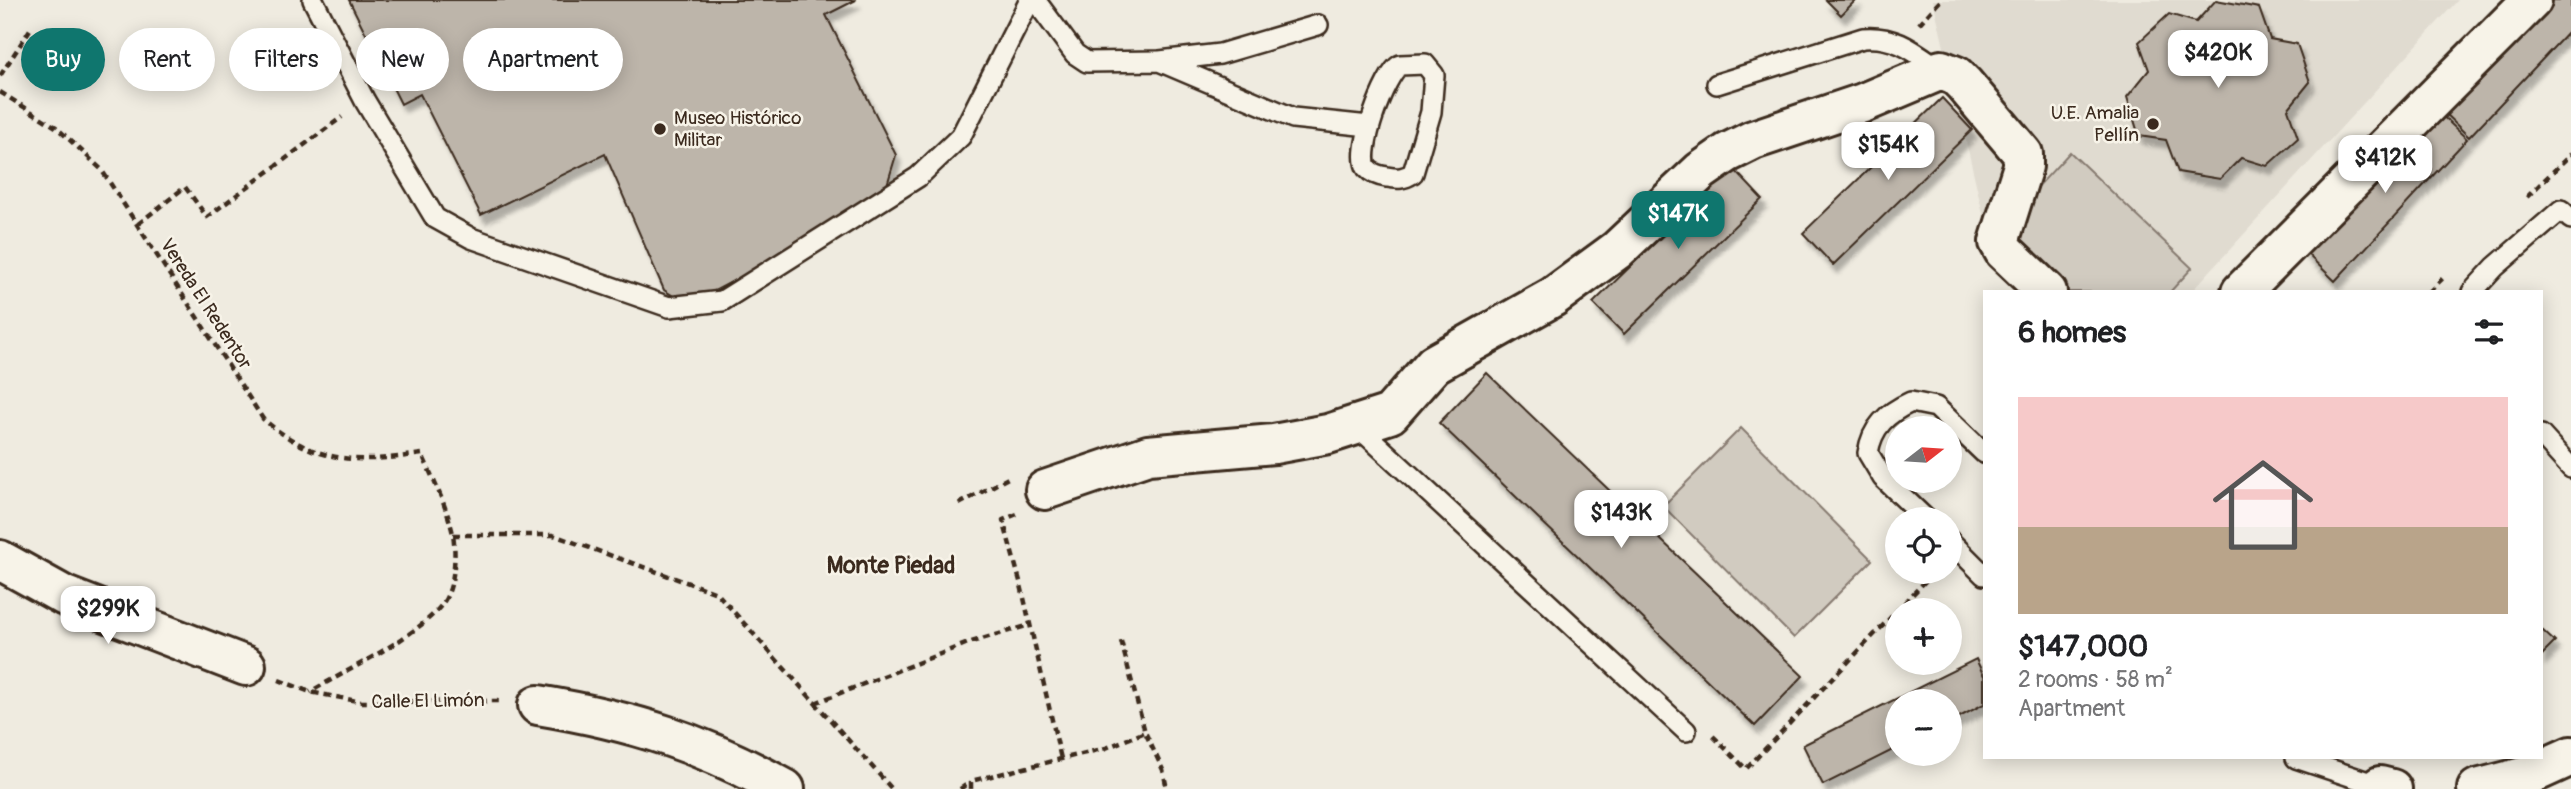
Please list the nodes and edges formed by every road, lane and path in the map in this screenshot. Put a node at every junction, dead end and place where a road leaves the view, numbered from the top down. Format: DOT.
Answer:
graph roads {
  1 [pos="313,0"];
  2 [pos="1032,0"];
  3 [pos="2532,0"];
  4 [pos="1318,25"];
  5 [pos="21,43"];
  6 [pos="1159,61"];
  7 [pos="1941,70"];
  8 [pos="0,76"];
  9 [pos="1717,84"];
  10 [pos="0,92"];
  11 [pos="365,101"];
  12 [pos="1369,126"];
  13 [pos="2571,219"];
  14 [pos="138,224"];
  15 [pos="2045,290"];
  16 [pos="2243,290"];
  17 [pos="2474,290"];
  18 [pos="1356,425"];
  19 [pos="2543,437"];
  20 [pos="1983,452"];
  21 [pos="2571,468"];
  22 [pos="1045,490"];
  23 [pos="959,505"];
  24 [pos="1913,507"];
  25 [pos="453,535"];
  26 [pos="1962,553"];
  27 [pos="0,560"];
  28 [pos="1983,574"];
  29 [pos="1923,584"];
  30 [pos="1031,625"];
  31 [pos="1121,641"];
  32 [pos="246,666"];
  33 [pos="310,692"];
  34 [pos="816,704"];
  35 [pos="538,705"];
  36 [pos="1707,729"];
  37 [pos="1145,732"];
  38 [pos="1686,732"];
  39 [pos="2557,755"];
  40 [pos="1061,759"];
  41 [pos="2299,759"];
  42 [pos="971,781"];
  43 [pos="2386,788"];
  44 [pos="785,789"];
  45 [pos="892,789"];
  46 [pos="960,789"];
  47 [pos="971,789"];
  48 [pos="1167,789"];
  49 [pos="2477,789"];
  1 -- 11 [label="lane"];
  2 -- 6 [label="lane"];
  2 -- 11 [label="lane"];
  3 -- 16 [label="street"];
  4 -- 6 [label="lane"];
  5 -- 8 [label="path"];
  6 -- 12 [label="lane"];
  7 -- 9 [label="lane"];
  7 -- 15 [label="street"];
  7 -- 18 [label="street"];
  10 -- 14 [label="path, Vereda El Redentor"];
  11 -- 14 [label="path"];
  12 -- 12 [label="lane"];
  13 -- 17 [label="lane"];
  14 -- 25 [label="path, Vereda El Redentor"];
  18 -- 22 [label="street"];
  18 -- 38 [label="lane"];
  19 -- 21 [label="lane"];
  20 -- 24 [label="lane"];
  22 -- 23 [label="path"];
  22 -- 30 [label="path"];
  25 -- 33 [label="path"];
  25 -- 34 [label="path"];
  26 -- 28 [label="lane"];
  27 -- 32 [label="street"];
  29 -- 36 [label="path"];
  30 -- 34 [label="path"];
  30 -- 40 [label="path"];
  31 -- 37 [label="path"];
  32 -- 33 [label="path, Calle El Limón"];
  33 -- 35 [label="path, Calle El Limón"];
  34 -- 45 [label="path"];
  35 -- 44 [label="street"];
  37 -- 40 [label="path"];
  37 -- 48 [label="path"];
  39 -- 49 [label="street"];
  40 -- 42 [label="path"];
  41 -- 43 [label="lane"];
  42 -- 46 [label="path"];
  42 -- 47 [label="path"];
}
